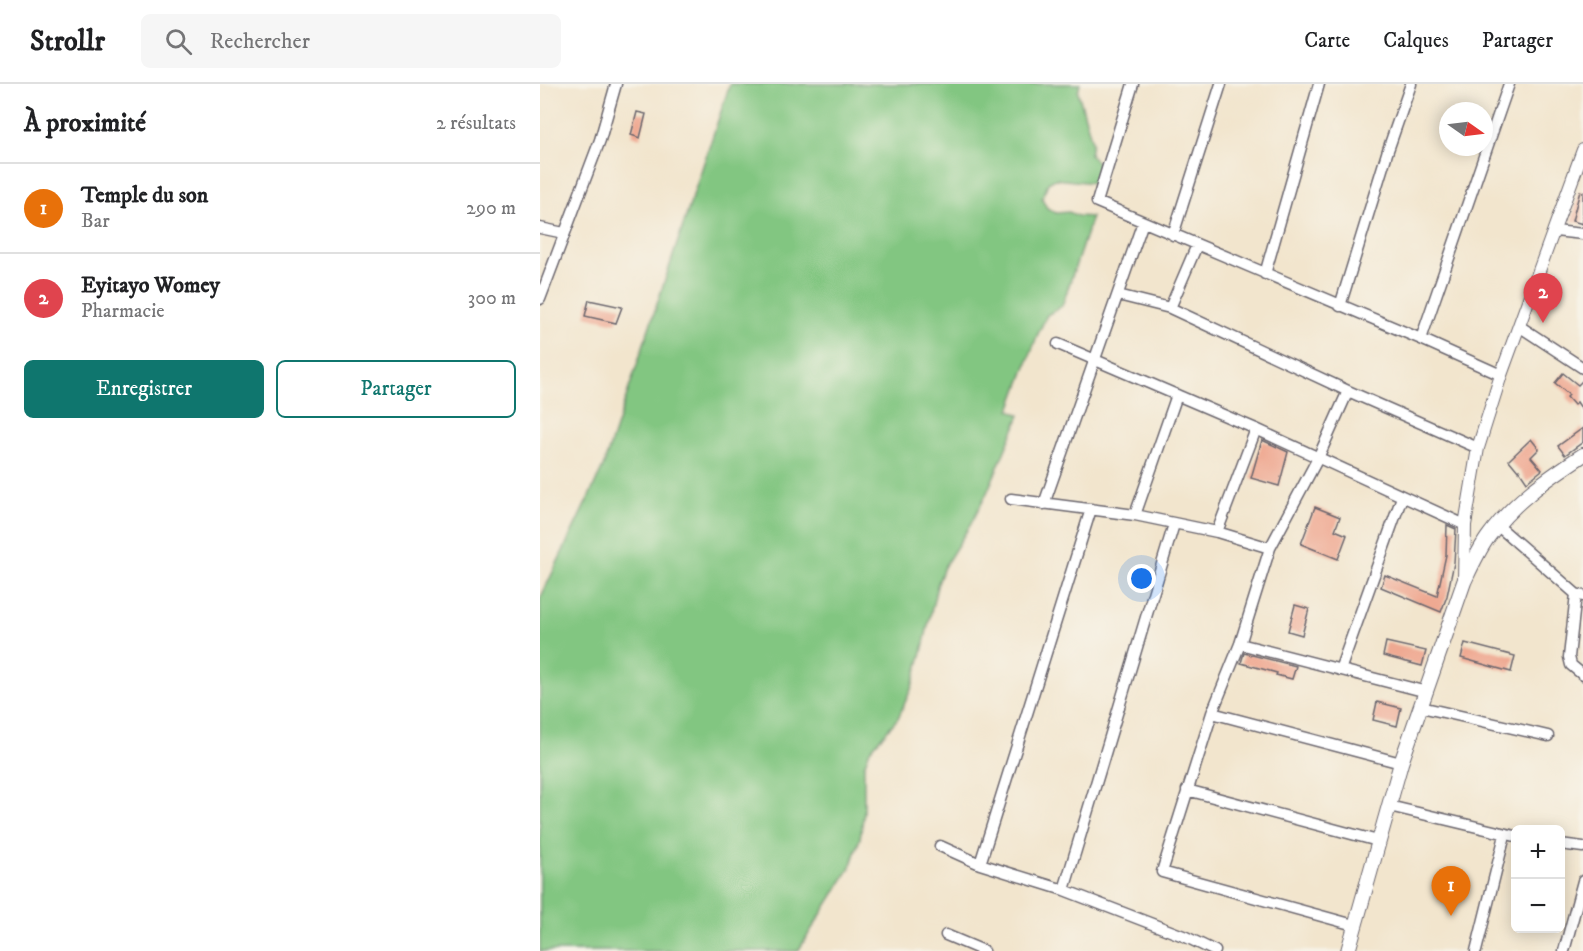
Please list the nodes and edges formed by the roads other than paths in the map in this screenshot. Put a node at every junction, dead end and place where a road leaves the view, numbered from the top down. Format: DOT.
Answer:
graph roads {
  1 [pos="616,84"];
  2 [pos="1133,84"];
  3 [pos="1221,84"];
  4 [pos="1319,84"];
  5 [pos="1411,84"];
  6 [pos="1509,84"];
  7 [pos="1583,150"];
  8 [pos="1143,222"];
  9 [pos="540,228"];
  10 [pos="1555,231"];
  11 [pos="564,233"];
  12 [pos="1583,234"];
  13 [pos="1173,235"];
  14 [pos="1197,245"];
  15 [pos="1265,274"];
  16 [pos="1118,295"];
  17 [pos="540,299"];
  18 [pos="1340,306"];
  19 [pos="1170,308"];
  20 [pos="1519,326"];
  21 [pos="1421,339"];
  22 [pos="1058,344"];
  23 [pos="1095,358"];
  24 [pos="1583,368"];
  25 [pos="1501,375"];
  26 [pos="1348,391"];
  27 [pos="1177,394"];
  28 [pos="1256,429"];
  29 [pos="1478,448"];
  30 [pos="1583,455"];
  31 [pos="1317,458"];
  32 [pos="1402,497"];
  33 [pos="1011,499"];
  34 [pos="1044,504"];
  35 [pos="1091,509"];
  36 [pos="1135,515"];
  37 [pos="1174,524"];
  38 [pos="1465,525"];
  39 [pos="1497,525"];
  40 [pos="1217,532"];
  41 [pos="1270,548"];
  42 [pos="1464,582"];
  43 [pos="1580,595"];
  44 [pos="1240,644"];
  45 [pos="1340,670"];
  46 [pos="1583,675"];
  47 [pos="1426,692"];
  48 [pos="1421,706"];
  49 [pos="1212,713"];
  50 [pos="1548,735"];
  51 [pos="1401,763"];
  52 [pos="1188,790"];
  53 [pos="1389,806"];
  54 [pos="1510,836"];
  55 [pos="1378,841"];
  56 [pos="1565,844"];
  57 [pos="940,846"];
  58 [pos="1583,847"];
  59 [pos="980,864"];
  60 [pos="1583,881"];
  61 [pos="1065,890"];
  62 [pos="1354,925"];
  63 [pos="946,935"];
  64 [pos="984,951"];
  65 [pos="1215,951"];
  66 [pos="1348,951"];
  67 [pos="1476,951"];
  68 [pos="1564,951"];
  1 -- 11 [label="street"];
  2 -- 8 [label="street"];
  3 -- 13 [label="street"];
  4 -- 15 [label="street"];
  5 -- 18 [label="street"];
  6 -- 21 [label="street"];
  7 -- 10 [label="street"];
  8 -- 13 [label="street"];
  8 -- 16 [label="street"];
  9 -- 11 [label="street"];
  10 -- 12 [label="street"];
  10 -- 20 [label="street"];
  11 -- 17 [label="street"];
  13 -- 14 [label="street"];
  14 -- 15 [label="street"];
  14 -- 19 [label="street"];
  15 -- 18 [label="street"];
  16 -- 19 [label="street"];
  16 -- 23 [label="street"];
  18 -- 21 [label="street"];
  19 -- 26 [label="street"];
  20 -- 24 [label="street"];
  20 -- 25 [label="street"];
  21 -- 25 [label="street"];
  22 -- 23 [label="street"];
  23 -- 27 [label="street"];
  23 -- 34 [label="street"];
  25 -- 29 [label="street"];
  26 -- 29 [label="street"];
  26 -- 31 [label="street"];
  27 -- 28 [label="street"];
  27 -- 36 [label="street"];
  28 -- 31 [label="street"];
  28 -- 40 [label="street"];
  29 -- 38 [label="street"];
  30 -- 39 [label="main road"];
  31 -- 32 [label="street"];
  31 -- 41 [label="street"];
  32 -- 38 [label="street"];
  32 -- 45 [label="street"];
  33 -- 34 [label="street"];
  34 -- 35 [label="street"];
  35 -- 36 [label="street"];
  35 -- 59 [label="street"];
  36 -- 37 [label="street"];
  37 -- 40 [label="street"];
  37 -- 61 [label="street"];
  38 -- 42 [label="street"];
  39 -- 42 [label="main road"];
  39 -- 43 [label="street"];
  40 -- 41 [label="street"];
  41 -- 44 [label="street"];
  42 -- 47 [label="main road"];
  43 -- 46 [label="street"];
  44 -- 45 [label="street"];
  44 -- 49 [label="street"];
  45 -- 47 [label="street"];
  47 -- 48 [label="main road"];
  48 -- 50 [label="street"];
  48 -- 51 [label="main road"];
  49 -- 51 [label="street"];
  49 -- 52 [label="street"];
  51 -- 53 [label="main road"];
  52 -- 55 [label="street"];
  52 -- 62 [label="street"];
  53 -- 54 [label="street"];
  53 -- 55 [label="main road"];
  54 -- 67 [label="street"];
  55 -- 62 [label="main road"];
  56 -- 58 [label="street"];
  57 -- 59 [label="street"];
  59 -- 61 [label="street"];
  60 -- 68 [label="street"];
  61 -- 65 [label="street"];
  62 -- 66 [label="main road"];
  63 -- 64 [label="street"];
}
